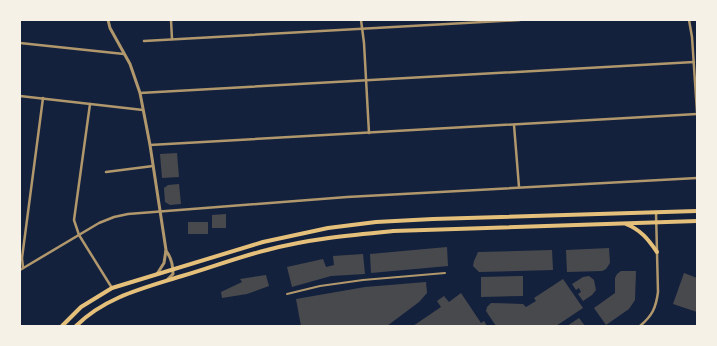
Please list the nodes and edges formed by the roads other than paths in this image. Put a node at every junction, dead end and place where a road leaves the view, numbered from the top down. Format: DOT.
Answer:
graph roads {
  1 [pos="108,20"];
  2 [pos="171,20"];
  3 [pos="361,20"];
  4 [pos="520,20"];
  5 [pos="689,20"];
  6 [pos="476,21"];
  7 [pos="363,30"];
  8 [pos="172,39"];
  9 [pos="144,41"];
  10 [pos="20,44"];
  11 [pos="124,54"];
  12 [pos="694,62"];
  13 [pos="366,81"];
  14 [pos="140,94"];
  15 [pos="20,96"];
  16 [pos="43,98"];
  17 [pos="90,104"];
  18 [pos="143,110"];
  19 [pos="697,113"];
  20 [pos="514,124"];
  21 [pos="369,133"];
  22 [pos="150,145"];
  23 [pos="153,166"];
  24 [pos="106,172"];
  25 [pos="697,178"];
  26 [pos="518,187"];
  27 [pos="656,211"];
  28 [pos="697,211"];
  29 [pos="159,212"];
  30 [pos="697,221"];
  31 [pos="656,222"];
  32 [pos="623,223"];
  33 [pos="79,235"];
  34 [pos="166,250"];
  35 [pos="657,252"];
  36 [pos="22,269"];
  37 [pos="173,269"];
  38 [pos="445,273"];
  39 [pos="156,274"];
  40 [pos="161,283"];
  41 [pos="112,288"];
  42 [pos="287,294"];
  43 [pos="62,326"];
  44 [pos="76,326"];
  45 [pos="640,326"];
  1 -- 11 [label="street"];
  2 -- 8 [label="street"];
  3 -- 7 [label="street"];
  4 -- 6 [label="street"];
  5 -- 12 [label="street"];
  6 -- 7 [label="street"];
  7 -- 8 [label="street"];
  7 -- 13 [label="street"];
  8 -- 9 [label="street"];
  10 -- 11 [label="street"];
  11 -- 14 [label="street"];
  12 -- 13 [label="street"];
  12 -- 19 [label="street"];
  13 -- 14 [label="street"];
  13 -- 21 [label="street"];
  14 -- 18 [label="street"];
  15 -- 16 [label="street"];
  16 -- 17 [label="street"];
  16 -- 36 [label="street"];
  17 -- 18 [label="street"];
  17 -- 33 [label="street"];
  18 -- 22 [label="street"];
  19 -- 20 [label="street"];
  20 -- 21 [label="street"];
  20 -- 26 [label="street"];
  21 -- 22 [label="street"];
  22 -- 23 [label="street"];
  23 -- 24 [label="street"];
  23 -- 29 [label="street"];
  25 -- 26 [label="street"];
  26 -- 29 [label="street"];
  27 -- 28 [label="main road"];
  27 -- 31 [label="street"];
  27 -- 37 [label="main road"];
  29 -- 33 [label="street"];
  29 -- 34 [label="street"];
  30 -- 31 [label="main road"];
  31 -- 32 [label="main road"];
  31 -- 35 [label="street"];
  32 -- 35 [label="main road"];
  32 -- 40 [label="main road"];
  33 -- 36 [label="street"];
  33 -- 41 [label="street"];
  34 -- 37 [label="street"];
  34 -- 39 [label="street"];
  35 -- 45 [label="street"];
  37 -- 39 [label="main road"];
  37 -- 40 [label="street"];
  38 -- 42 [label="street"];
  39 -- 41 [label="main road"];
  40 -- 44 [label="main road"];
  41 -- 43 [label="main road"];
}
